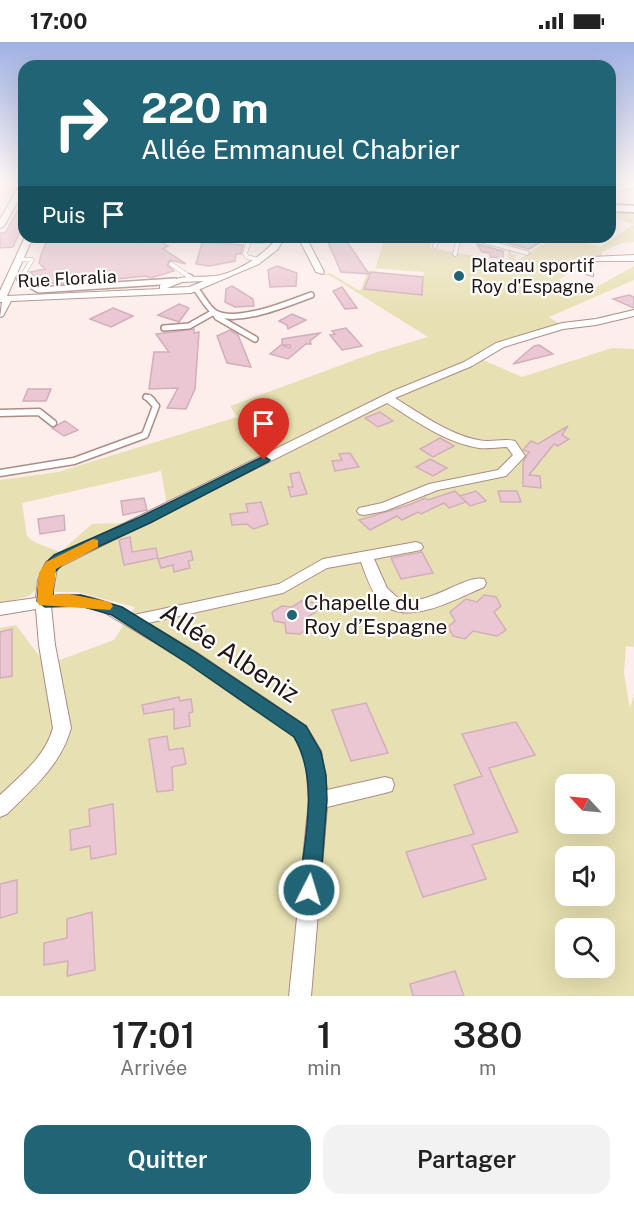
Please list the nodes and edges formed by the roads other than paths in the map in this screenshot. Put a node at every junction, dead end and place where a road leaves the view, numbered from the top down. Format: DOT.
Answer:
graph roads {
  1 [pos="26,243"];
  2 [pos="248,243"];
  3 [pos="277,243"];
  4 [pos="305,243"];
  5 [pos="436,243"];
  6 [pos="458,243"];
  7 [pos="488,243"];
  8 [pos="435,246"];
  9 [pos="455,254"];
  10 [pos="527,254"];
  11 [pos="634,258"];
  12 [pos="18,259"];
  13 [pos="259,260"];
  14 [pos="171,264"];
  15 [pos="320,272"];
  16 [pos="590,274"];
  17 [pos="196,283"];
  18 [pos="176,285"];
  19 [pos="68,293"];
  20 [pos="311,295"];
  21 [pos="3,299"];
  22 [pos="214,312"];
  23 [pos="634,313"];
  24 [pos="0,314"];
  25 [pos="165,328"];
  26 [pos="255,339"];
  27 [pos="146,397"];
  28 [pos="387,398"];
  29 [pos="0,413"];
  30 [pos="53,423"];
  31 [pos="0,473"];
  32 [pos="364,511"];
  33 [pos="416,548"];
  34 [pos="366,557"];
  35 [pos="479,582"];
  36 [pos="45,601"];
  37 [pos="0,609"];
  38 [pos="133,621"];
  39 [pos="385,784"];
  40 [pos="318,800"];
  41 [pos="0,808"];
  42 [pos="300,996"];
  1 -- 12 [label="street"];
  2 -- 13 [label="lane"];
  3 -- 13 [label="street"];
  4 -- 15 [label="street"];
  5 -- 8 [label="lane"];
  6 -- 9 [label="lane"];
  7 -- 10 [label="lane"];
  11 -- 16 [label="street"];
  12 -- 19 [label="lane"];
  12 -- 21 [label="street"];
  13 -- 17 [label="street"];
  14 -- 17 [label="lane"];
  17 -- 18 [label="street, Rue Floralia"];
  17 -- 22 [label="lane"];
  18 -- 19 [label="lane"];
  18 -- 19 [label="street, Rue Floralia"];
  19 -- 21 [label="street, Rue Floralia"];
  20 -- 22 [label="lane"];
  21 -- 24 [label="street"];
  22 -- 25 [label="lane"];
  22 -- 26 [label="lane"];
  23 -- 28 [label="street"];
  27 -- 31 [label="lane"];
  28 -- 32 [label="street"];
  28 -- 36 [label="street"];
  29 -- 30 [label="lane"];
  33 -- 34 [label="street"];
  34 -- 35 [label="street"];
  34 -- 38 [label="street"];
  36 -- 37 [label="street, Allée Albeniz"];
  36 -- 38 [label="street, Allée Albeniz"];
  36 -- 41 [label="street"];
  38 -- 40 [label="street, Allée Albeniz"];
  39 -- 40 [label="street"];
  40 -- 42 [label="street, Allée Albeniz"];
}
